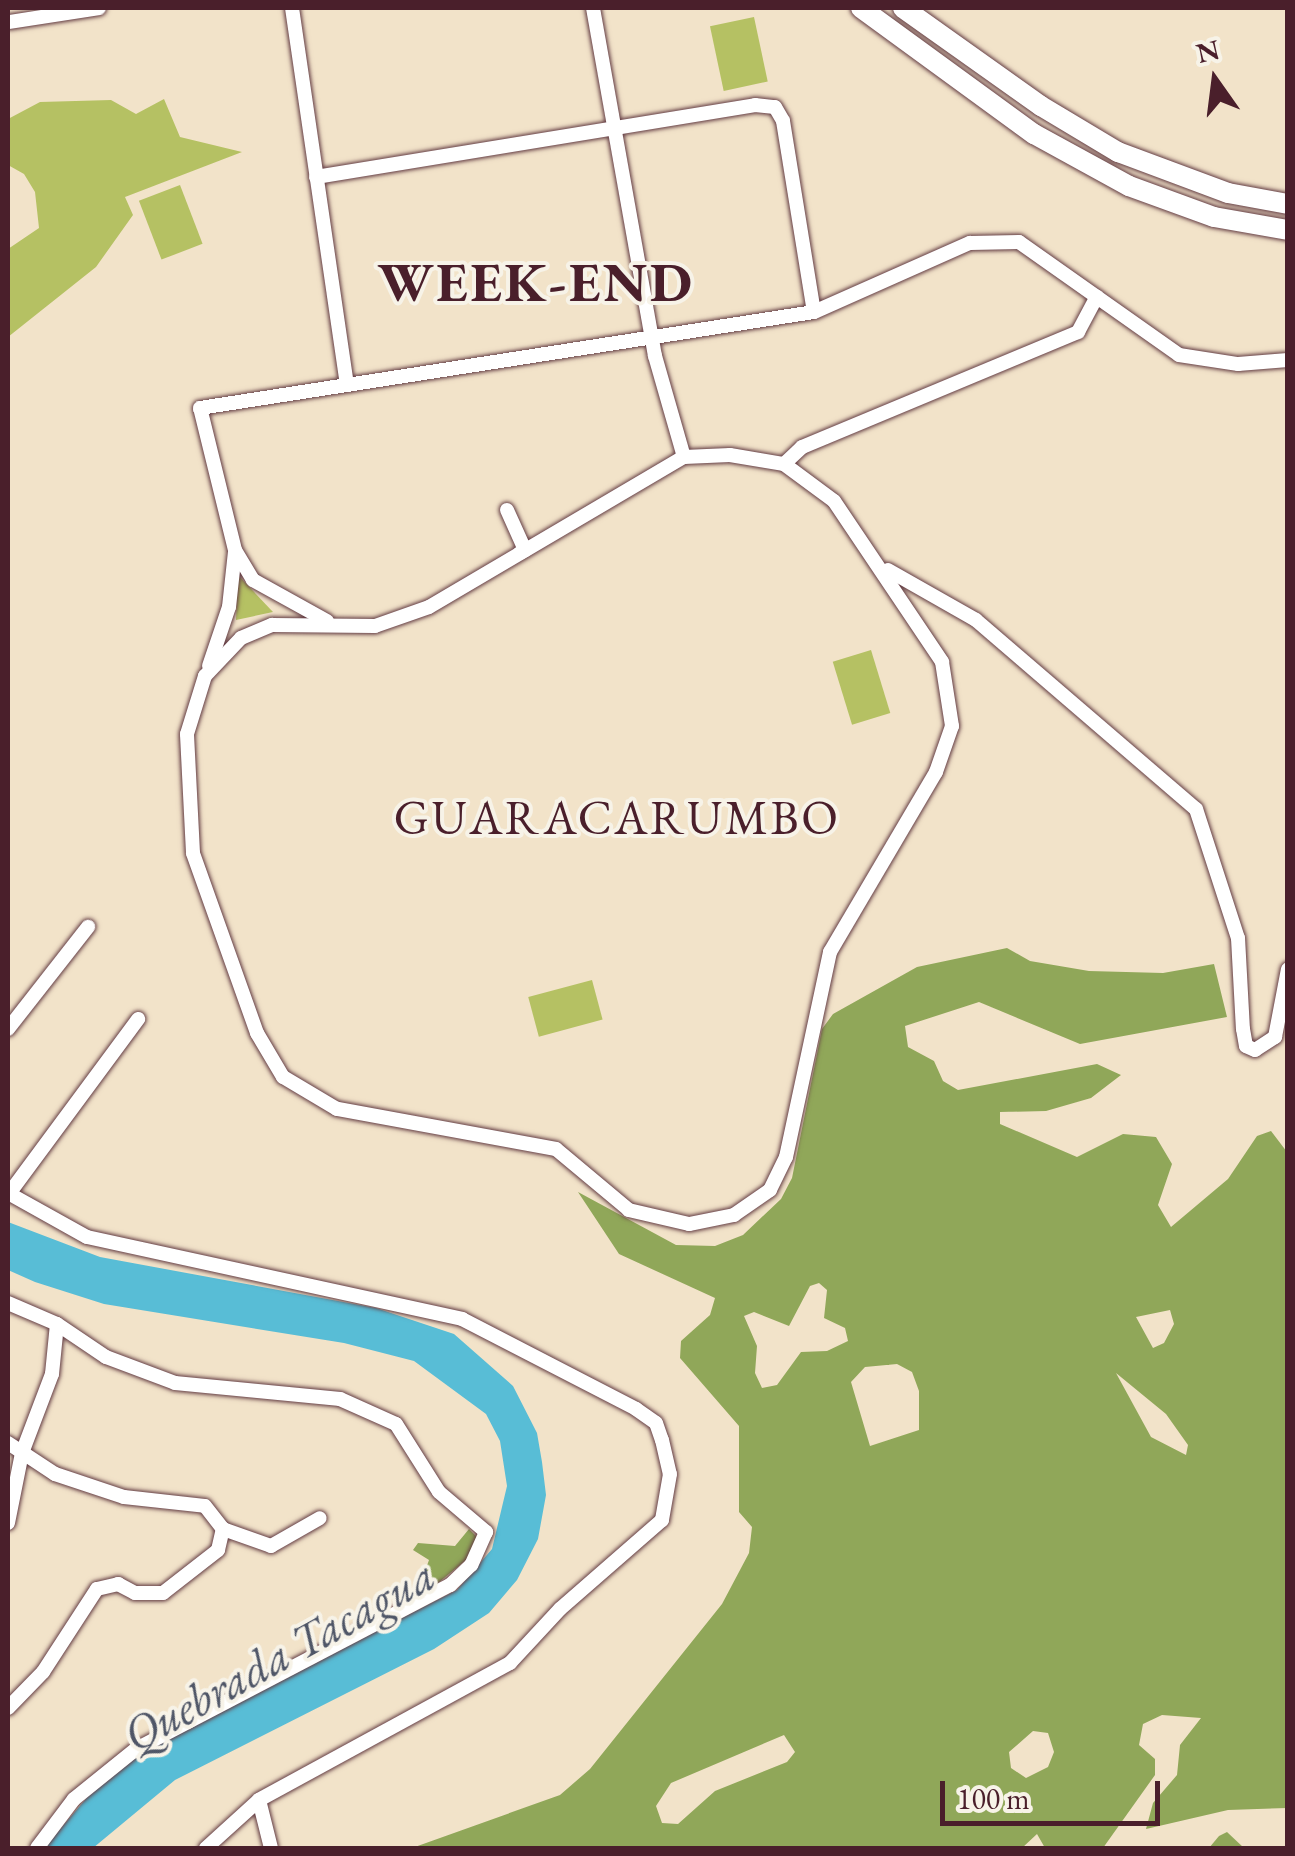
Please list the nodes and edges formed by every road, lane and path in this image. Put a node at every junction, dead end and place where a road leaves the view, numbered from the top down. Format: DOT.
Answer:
graph roads {
  1 [pos="99,8"];
  2 [pos="292,8"];
  3 [pos="593,8"];
  4 [pos="861,8"];
  5 [pos="903,8"];
  6 [pos="9,22"];
  7 [pos="618,129"];
  8 [pos="316,177"];
  9 [pos="1288,204"];
  10 [pos="1288,230"];
  11 [pos="1097,296"];
  12 [pos="814,312"];
  13 [pos="651,335"];
  14 [pos="1288,360"];
  15 [pos="346,383"];
  16 [pos="684,457"];
  17 [pos="784,464"];
  18 [pos="508,510"];
  19 [pos="235,550"];
  20 [pos="525,550"];
  21 [pos="883,567"];
  22 [pos="332,624"];
  23 [pos="205,676"];
  24 [pos="88,927"];
  25 [pos="1288,969"];
  26 [pos="138,1019"];
  27 [pos="8,1029"];
  28 [pos="8,1194"];
  29 [pos="8,1303"];
  30 [pos="57,1324"];
  31 [pos="8,1443"];
  32 [pos="22,1453"];
  33 [pos="320,1518"];
  34 [pos="8,1522"];
  35 [pos="222,1528"];
  36 [pos="8,1708"];
  37 [pos="259,1800"];
  38 [pos="37,1848"];
  39 [pos="206,1848"];
  40 [pos="271,1848"];
  1 -- 6 [label="street"];
  2 -- 8 [label="street"];
  3 -- 7 [label="street"];
  4 -- 10 [label="main road"];
  5 -- 9 [label="main road"];
  7 -- 8 [label="street"];
  7 -- 12 [label="street"];
  7 -- 13 [label="street"];
  8 -- 15 [label="street"];
  11 -- 12 [label="street"];
  11 -- 14 [label="street"];
  11 -- 17 [label="street"];
  12 -- 13 [label="street"];
  13 -- 15 [label="street"];
  13 -- 16 [label="street"];
  15 -- 19 [label="street"];
  16 -- 17 [label="street"];
  16 -- 20 [label="street"];
  17 -- 21 [label="street"];
  18 -- 20 [label="street"];
  19 -- 22 [label="street"];
  19 -- 23 [label="street"];
  20 -- 22 [label="street"];
  21 -- 23 [label="street"];
  21 -- 25 [label="street"];
  22 -- 23 [label="street"];
  24 -- 27 [label="street"];
  26 -- 28 [label="street"];
  28 -- 37 [label="street"];
  29 -- 30 [label="street"];
  30 -- 32 [label="street"];
  30 -- 38 [label="street"];
  31 -- 32 [label="street"];
  32 -- 34 [label="street"];
  32 -- 35 [label="street"];
  33 -- 35 [label="street"];
  35 -- 36 [label="street"];
  37 -- 39 [label="street"];
  37 -- 40 [label="street"];
}
